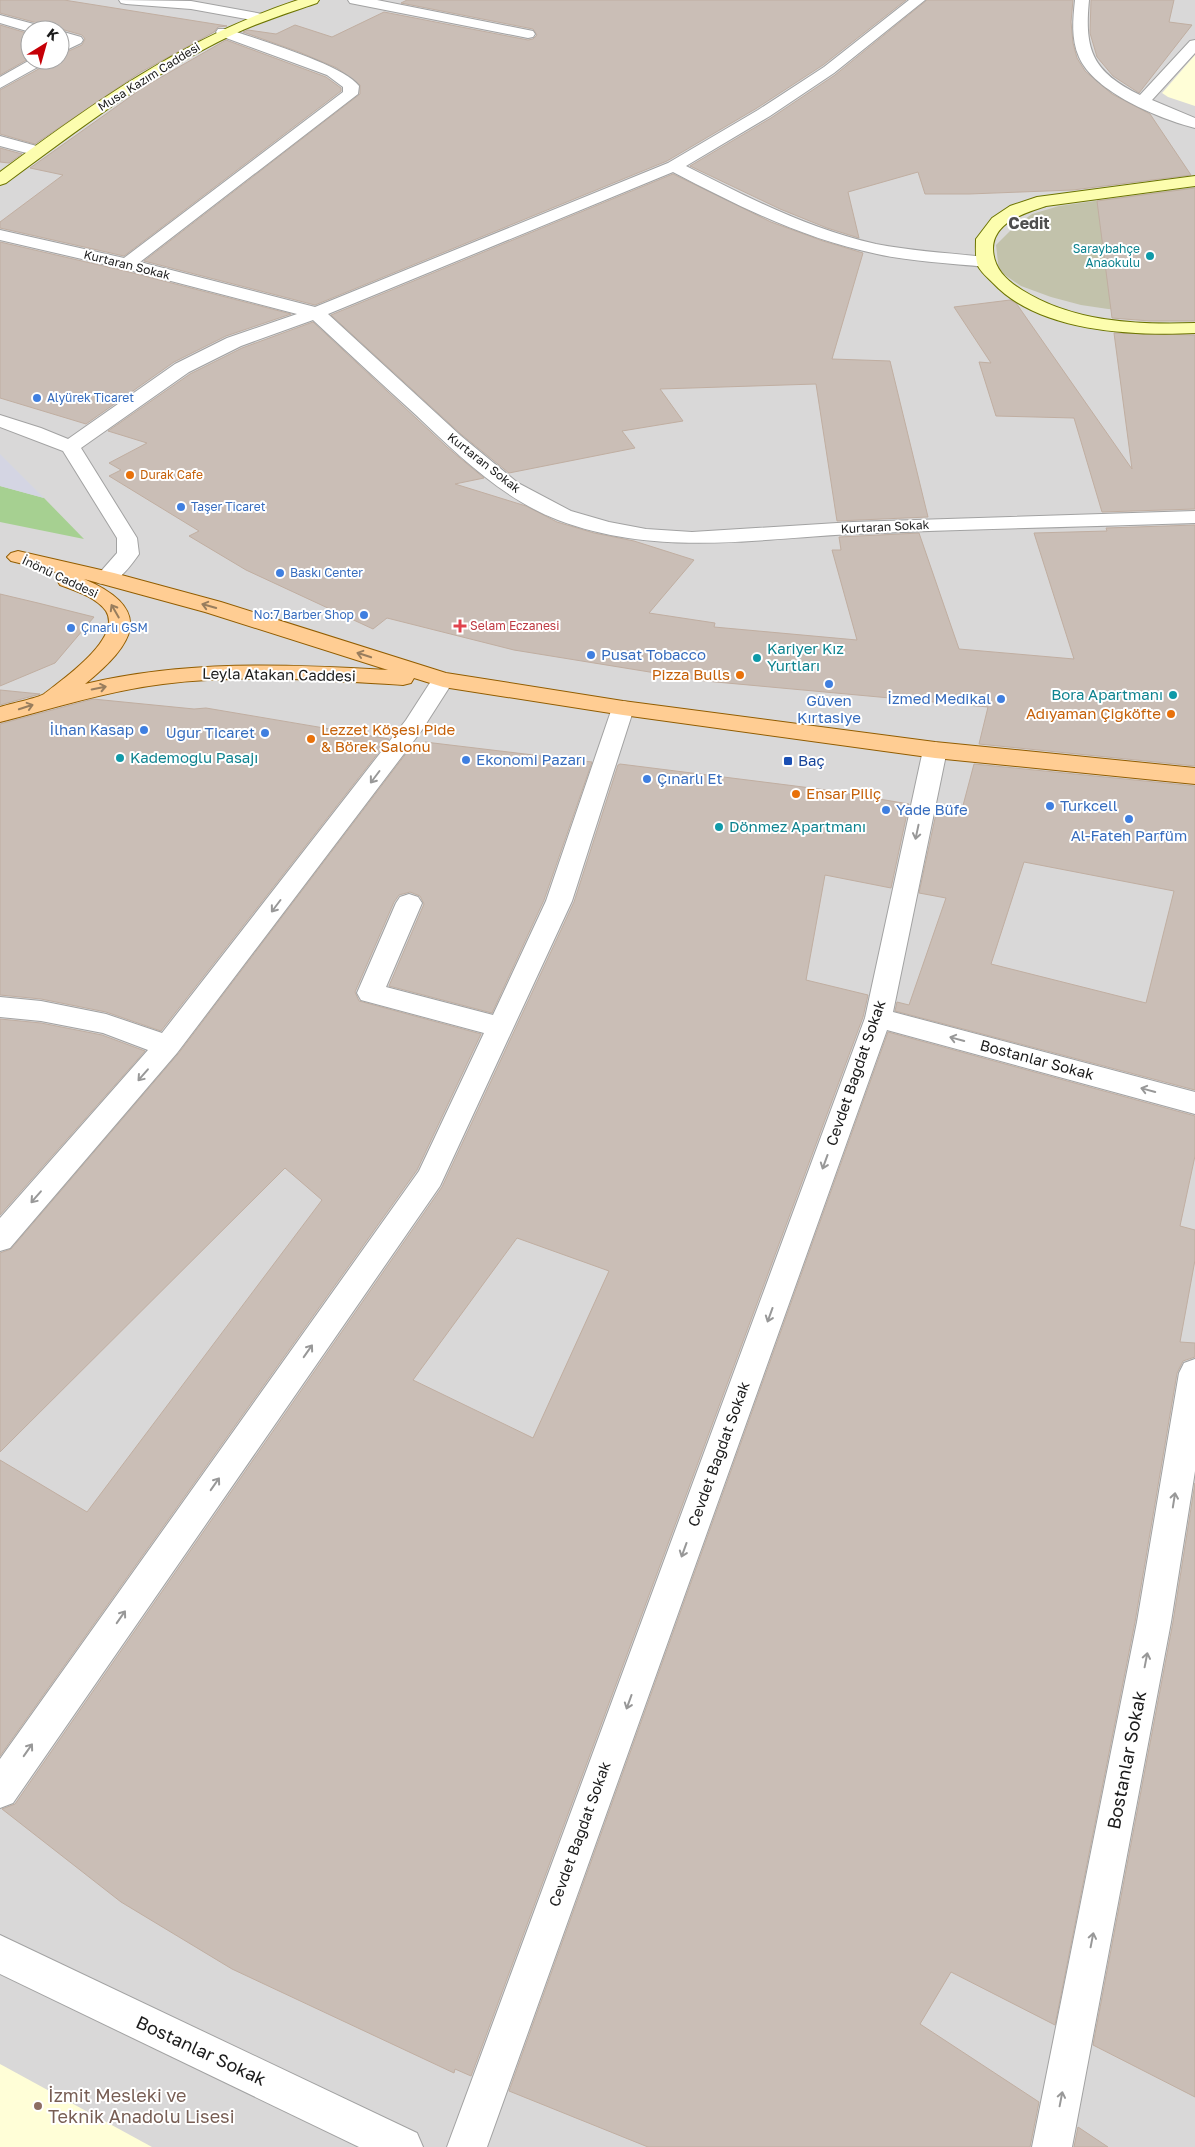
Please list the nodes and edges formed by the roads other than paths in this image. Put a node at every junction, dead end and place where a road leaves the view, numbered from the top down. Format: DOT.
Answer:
graph roads {
  1 [pos="126,0"];
  2 [pos="312,0"];
  3 [pos="355,0"];
  4 [pos="918,0"];
  5 [pos="1082,0"];
  6 [pos="222,4"];
  7 [pos="257,17"];
  8 [pos="0,19"];
  9 [pos="20,24"];
  10 [pos="223,32"];
  11 [pos="528,34"];
  12 [pos="70,38"];
  13 [pos="70,43"];
  14 [pos="1195,44"];
  15 [pos="23,70"];
  16 [pos="0,83"];
  17 [pos="1143,101"];
  18 [pos="1195,123"];
  19 [pos="0,141"];
  20 [pos="38,151"];
  21 [pos="674,166"];
  22 [pos="0,180"];
  23 [pos="1195,181"];
  24 [pos="0,235"];
  25 [pos="986,262"];
  26 [pos="127,264"];
  27 [pos="316,313"];
  28 [pos="1195,328"];
  29 [pos="0,421"];
  30 [pos="70,448"];
  31 [pos="1195,517"];
  32 [pos="9,555"];
  33 [pos="106,578"];
  34 [pos="443,680"];
  35 [pos="51,698"];
  36 [pos="623,708"];
  37 [pos="0,715"];
  38 [pos="935,750"];
  39 [pos="1195,776"];
  40 [pos="409,903"];
  41 [pos="0,1007"];
  42 [pos="878,1018"];
  43 [pos="500,1028"];
  44 [pos="167,1046"];
  45 [pos="1195,1103"];
  46 [pos="0,1239"];
  47 [pos="1195,1373"];
  48 [pos="0,1790"];
  49 [pos="0,1954"];
  50 [pos="403,2147"];
  51 [pos="467,2147"];
  52 [pos="1052,2147"];
  1 -- 6 [label="street"];
  2 -- 7 [label="main road, Musa Kazım Caddesi"];
  3 -- 11 [label="street"];
  4 -- 21 [label="street"];
  5 -- 17 [label="street"];
  6 -- 7 [label="street"];
  7 -- 10 [label="main road, Musa Kazım Caddesi"];
  8 -- 9 [label="street"];
  10 -- 20 [label="main road, Musa Kazım Caddesi"];
  10 -- 26 [label="street"];
  12 -- 13 [label="street"];
  14 -- 17 [label="street"];
  15 -- 16 [label="street"];
  17 -- 18 [label="street"];
  19 -- 20 [label="street"];
  20 -- 22 [label="main road, Musa Kazım Caddesi"];
  21 -- 25 [label="street"];
  21 -- 27 [label="street"];
  23 -- 25 [label="main road"];
  24 -- 26 [label="street, Kurtaran Sokak"];
  25 -- 28 [label="main road"];
  26 -- 27 [label="street, Kurtaran Sokak"];
  27 -- 30 [label="street"];
  27 -- 31 [label="street, Kurtaran Sokak"];
  29 -- 30 [label="street"];
  30 -- 33 [label="street"];
  32 -- 33 [label="main road"];
  35 -- 32 [label="main road, İnönü Caddesi, one-way"];
  34 -- 33 [label="main road, one-way"];
  35 -- 34 [label="main road, Leyla Atakan Caddesi, one-way"];
  34 -- 36 [label="main road"];
  34 -- 44 [label="street, one-way"];
  37 -- 35 [label="main road, Leyla Atakan Caddesi, one-way"];
  36 -- 38 [label="main road"];
  36 -- 43 [label="street"];
  38 -- 39 [label="main road"];
  38 -- 42 [label="street, Cevdet Bağdat Sokak, one-way"];
  40 -- 43 [label="street"];
  41 -- 44 [label="street"];
  45 -- 42 [label="street, Bostanlar Sokak, one-way"];
  42 -- 51 [label="street, Cevdet Bağdat Sokak, one-way"];
  48 -- 43 [label="street, one-way"];
  44 -- 46 [label="street, one-way"];
  52 -- 47 [label="street, Bostanlar Sokak, one-way"];
  49 -- 50 [label="street, Bostanlar Sokak"];
}
